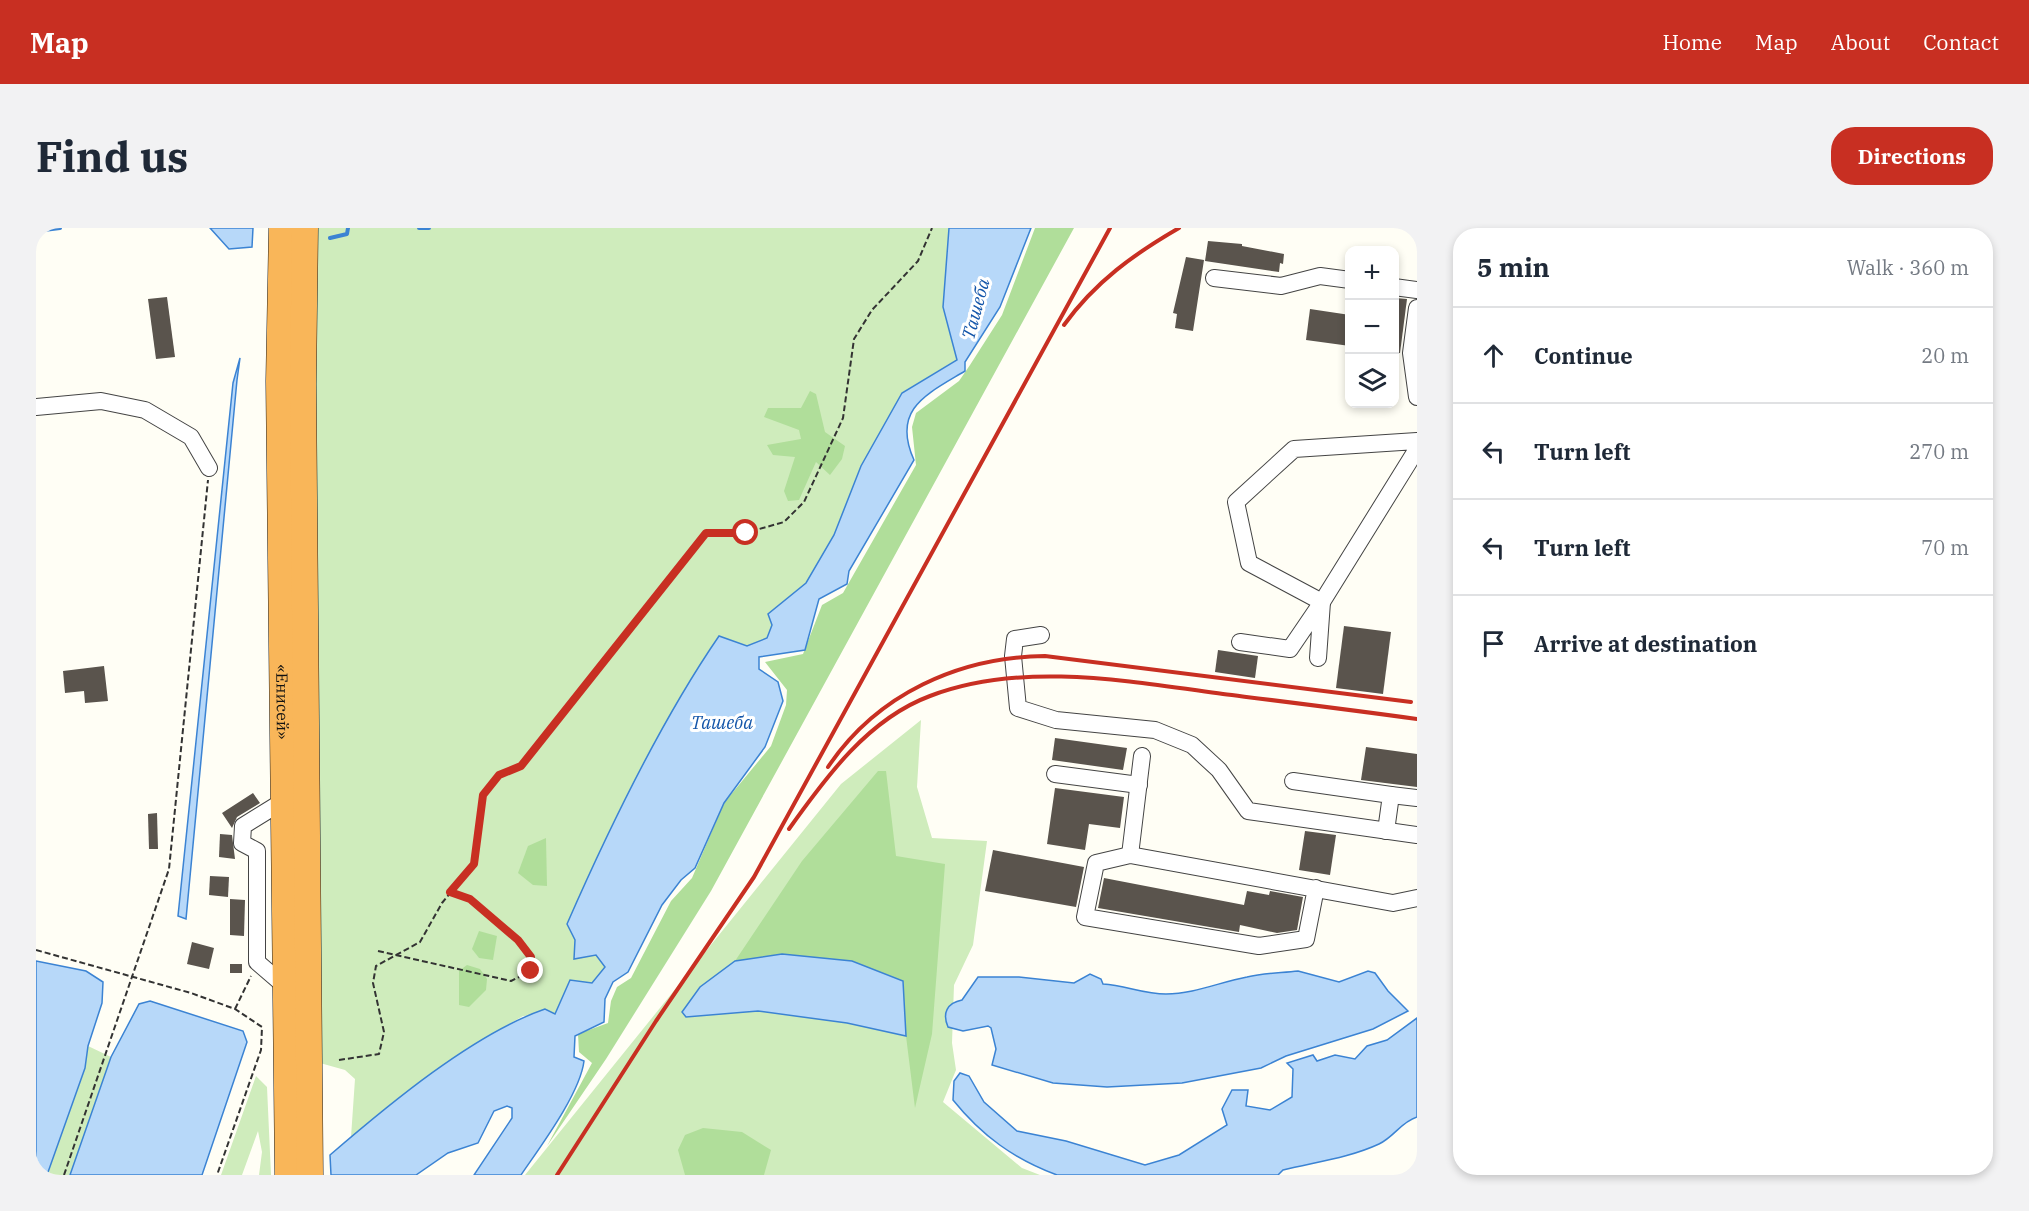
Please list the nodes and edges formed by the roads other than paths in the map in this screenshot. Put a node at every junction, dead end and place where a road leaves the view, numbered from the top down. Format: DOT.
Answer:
graph roads {
  1 [pos="282,228"];
  2 [pos="305,228"];
  3 [pos="1214,278"];
  4 [pos="1345,279"];
  5 [pos="1399,288"];
  6 [pos="1417,290"];
  7 [pos="1417,308"];
  8 [pos="1417,398"];
  9 [pos="36,407"];
  10 [pos="1417,441"];
  11 [pos="1417,449"];
  12 [pos="209,468"];
  13 [pos="1322,602"];
  14 [pos="1041,634"];
  15 [pos="1240,642"];
  16 [pos="1318,658"];
  17 [pos="1142,756"];
  18 [pos="1056,774"];
  19 [pos="1293,781"];
  20 [pos="1139,785"];
  21 [pos="1391,795"];
  22 [pos="1417,798"];
  23 [pos="285,800"];
  24 [pos="1386,831"];
  25 [pos="1417,835"];
  26 [pos="1130,855"];
  27 [pos="1316,888"];
  28 [pos="1417,898"];
  29 [pos="286,987"];
  30 [pos="288,1175"];
  31 [pos="310,1175"];
  1 -- 23 [label="highway, «Енисей»"];
  2 -- 31 [label="highway, «Енисей»"];
  3 -- 4 [label="lane"];
  5 -- 6 [label="lane"];
  7 -- 8 [label="lane"];
  9 -- 12 [label="lane"];
  10 -- 13 [label="lane"];
  11 -- 13 [label="lane"];
  13 -- 15 [label="lane"];
  13 -- 16 [label="lane"];
  14 -- 24 [label="lane"];
  17 -- 20 [label="lane"];
  18 -- 20 [label="lane"];
  19 -- 21 [label="lane"];
  20 -- 26 [label="lane"];
  21 -- 22 [label="lane"];
  21 -- 24 [label="lane"];
  23 -- 29 [label="highway, «Енисей»"];
  23 -- 29 [label="lane"];
  24 -- 25 [label="lane"];
  26 -- 27 [label="lane"];
  26 -- 27 [label="lane"];
  27 -- 28 [label="lane"];
  29 -- 30 [label="highway, «Енисей»"];
}
